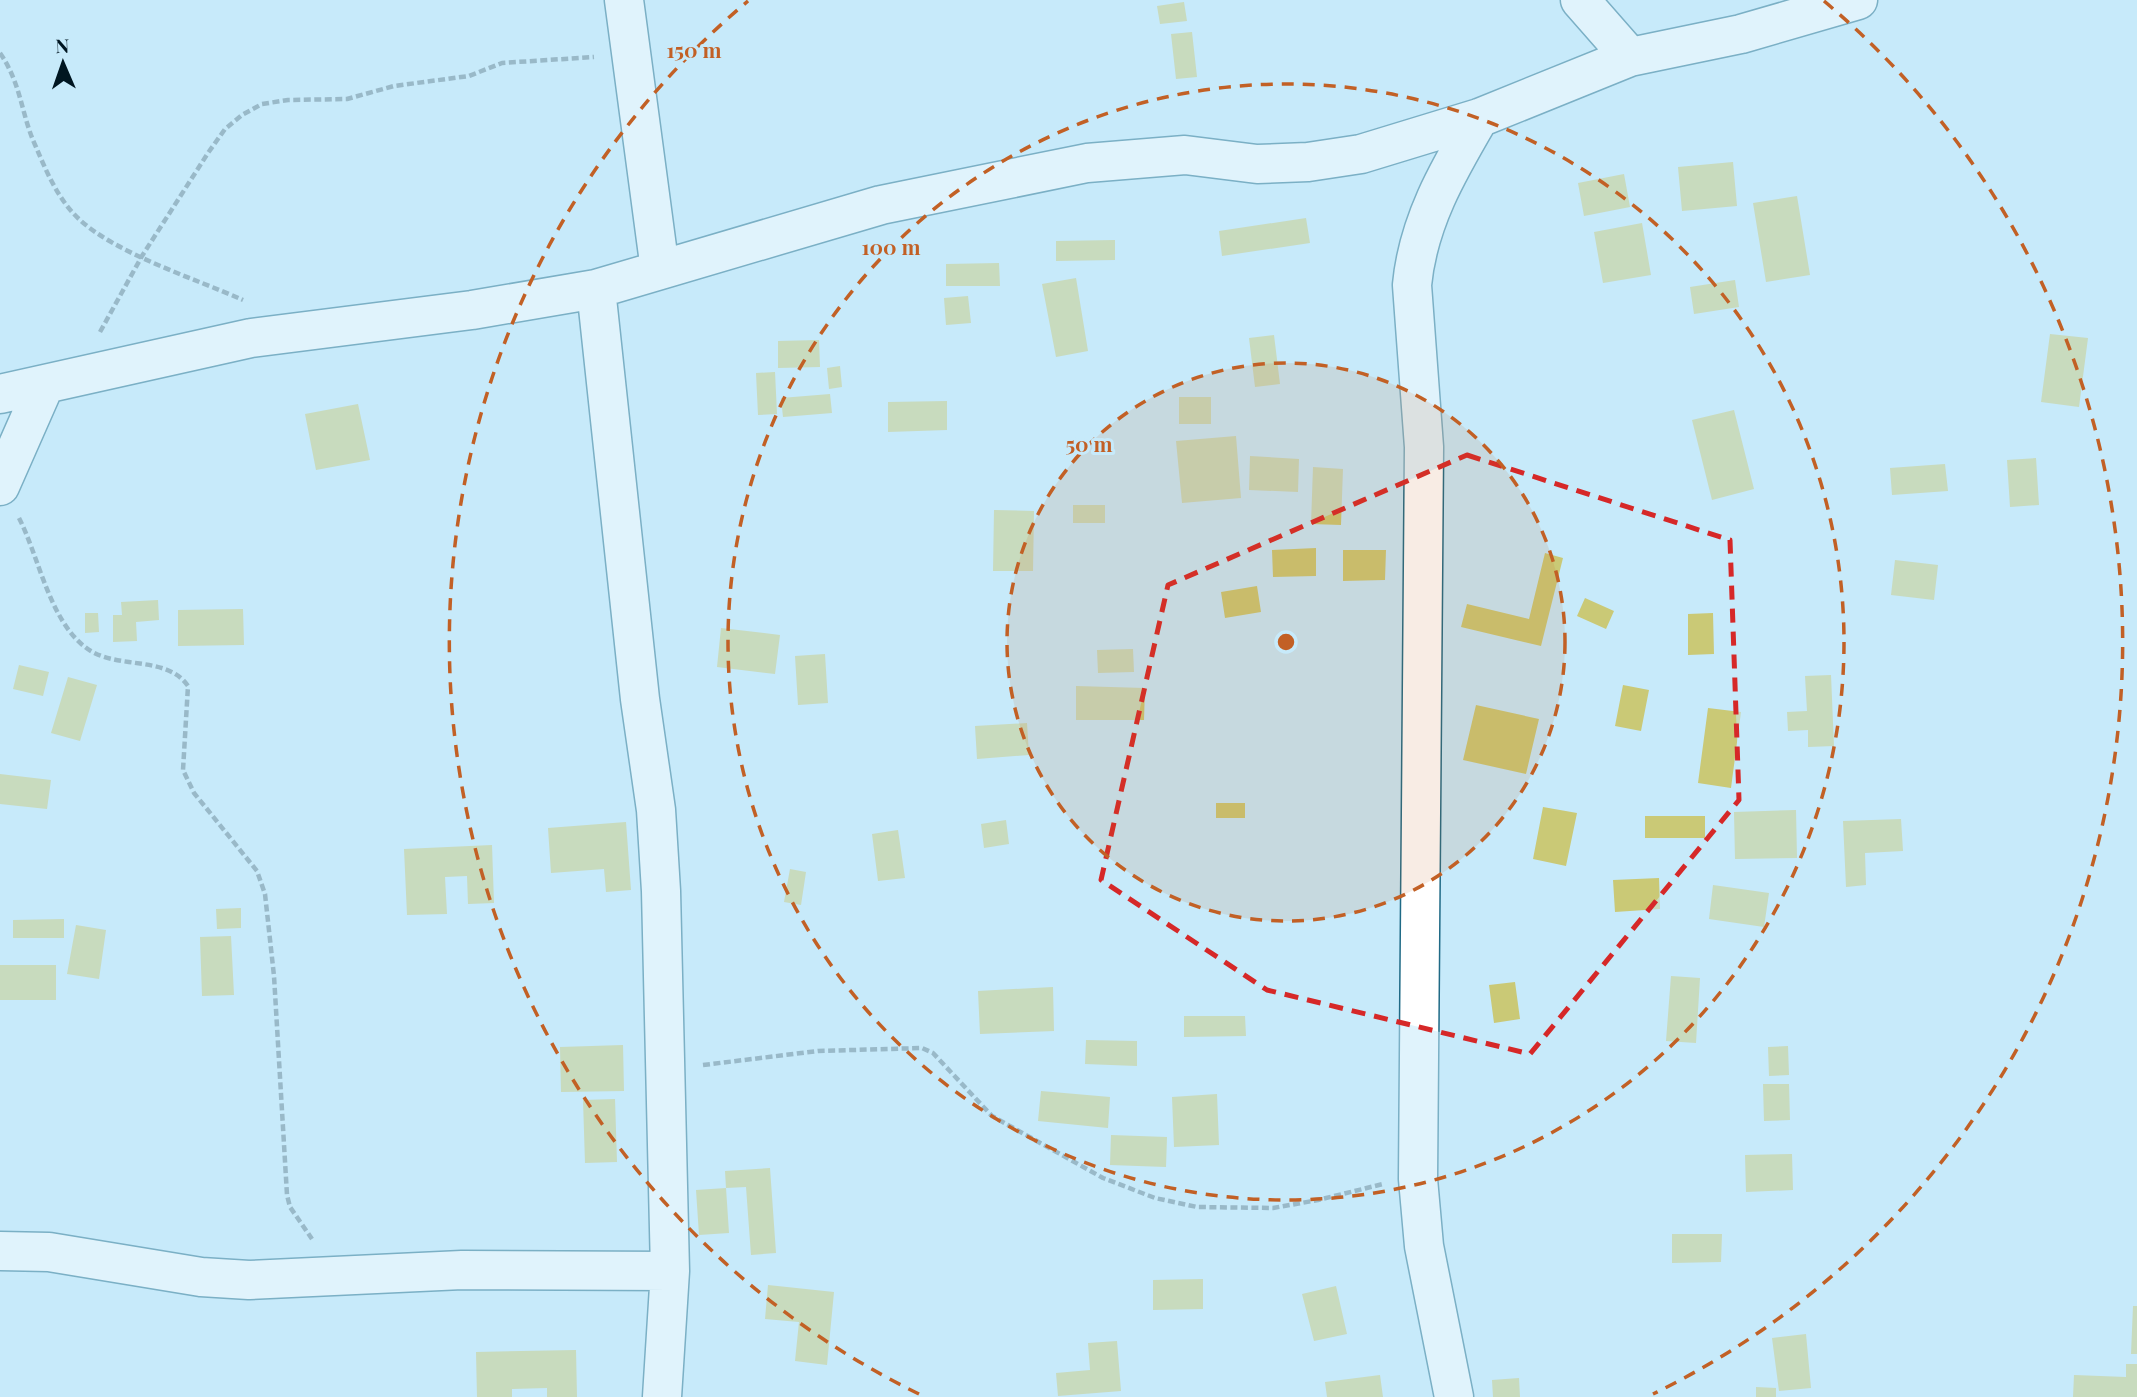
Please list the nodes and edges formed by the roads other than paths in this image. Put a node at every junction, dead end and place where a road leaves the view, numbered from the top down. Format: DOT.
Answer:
graph roads {
  1 [pos="624,0"];
  2 [pos="1580,0"];
  3 [pos="1858,0"];
  4 [pos="1630,57"];
  5 [pos="1479,118"];
  6 [pos="660,270"];
  7 [pos="596,289"];
  8 [pos="60,382"];
  9 [pos="0,394"];
  10 [pos="1,484"];
  11 [pos="0,1251"];
  12 [pos="670,1271"];
  13 [pos="662,1397"];
  14 [pos="1454,1397"];
  1 -- 6 [label="street"];
  2 -- 4 [label="street"];
  3 -- 4 [label="street"];
  4 -- 5 [label="street"];
  5 -- 6 [label="street"];
  5 -- 14 [label="street"];
  6 -- 7 [label="street"];
  7 -- 8 [label="street"];
  7 -- 12 [label="street"];
  8 -- 9 [label="street"];
  8 -- 10 [label="street"];
  11 -- 12 [label="street"];
  12 -- 13 [label="street"];
}
